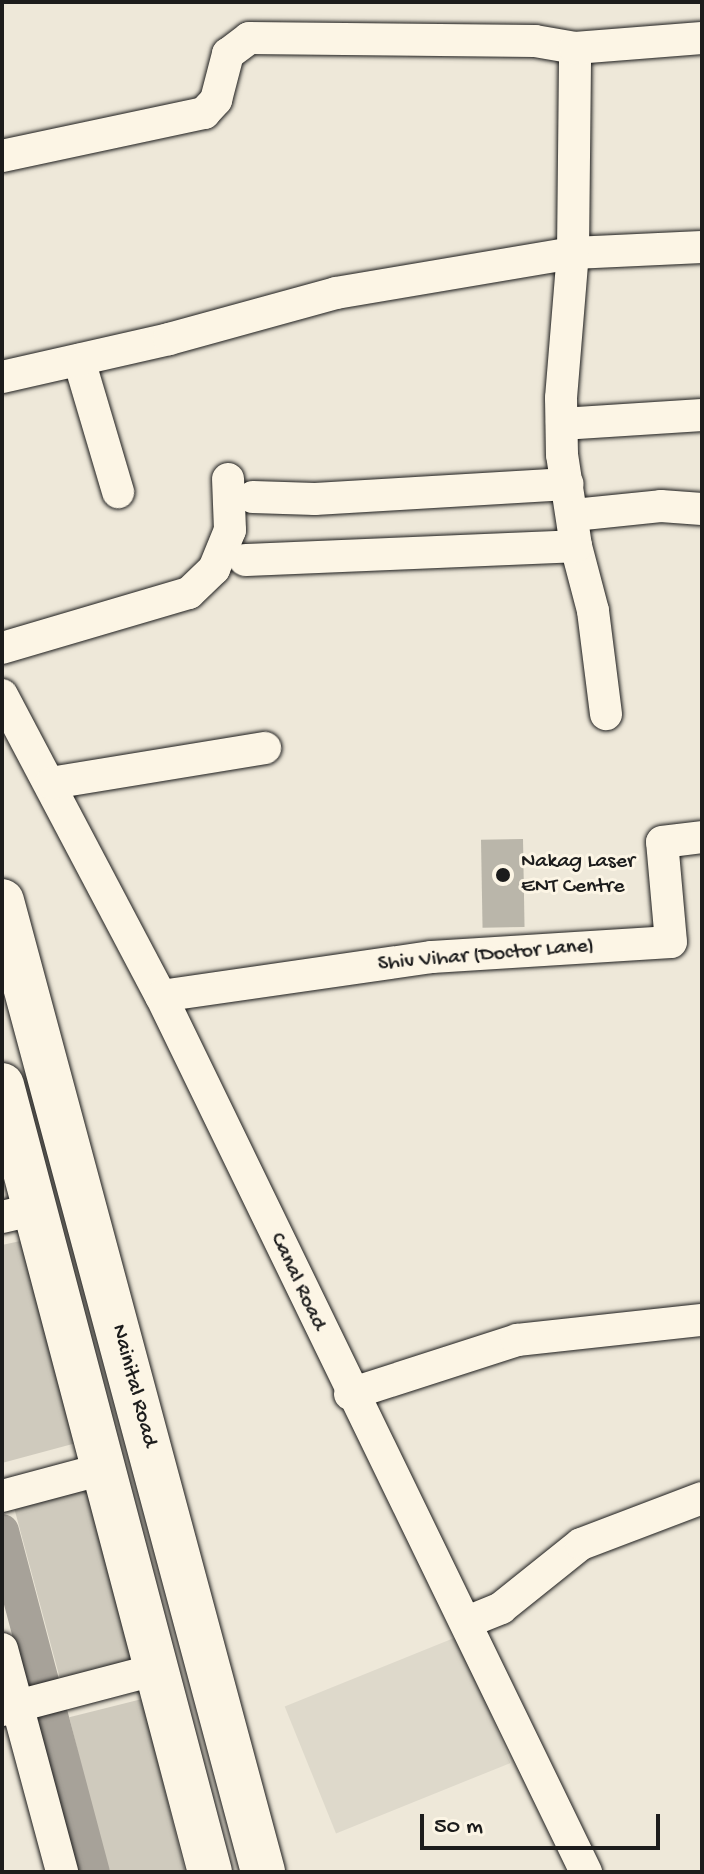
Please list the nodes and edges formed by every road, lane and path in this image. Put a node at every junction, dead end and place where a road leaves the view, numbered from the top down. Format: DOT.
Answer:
graph roads {
  1 [pos="702,38"];
  2 [pos="575,48"];
  3 [pos="2,156"];
  4 [pos="702,247"];
  5 [pos="573,253"];
  6 [pos="79,360"];
  7 [pos="2,377"];
  8 [pos="702,415"];
  9 [pos="562,424"];
  10 [pos="118,492"];
  11 [pos="702,509"];
  12 [pos="573,515"];
  13 [pos="245,560"];
  14 [pos="2,648"];
  15 [pos="2,695"];
  16 [pos="606,714"];
  17 [pos="265,748"];
  18 [pos="51,783"];
  19 [pos="702,837"];
  20 [pos="2,901"];
  21 [pos="161,996"];
  22 [pos="2,1085"];
  23 [pos="83,1198"];
  24 [pos="17,1214"];
  25 [pos="702,1320"];
  26 [pos="350,1394"];
  27 [pos="103,1469"];
  28 [pos="5,1495"];
  29 [pos="702,1498"];
  30 [pos="467,1622"];
  31 [pos="2,1649"];
  32 [pos="158,1669"];
  33 [pos="28,1703"];
  34 [pos="62,1872"];
  35 [pos="210,1872"];
  36 [pos="263,1872"];
  37 [pos="586,1872"];
  1 -- 2 [label="street"];
  2 -- 3 [label="street"];
  2 -- 5 [label="street"];
  4 -- 5 [label="street"];
  5 -- 6 [label="street"];
  5 -- 9 [label="street"];
  6 -- 7 [label="street"];
  6 -- 10 [label="street"];
  8 -- 9 [label="street"];
  9 -- 12 [label="street"];
  11 -- 12 [label="street"];
  12 -- 13 [label="street"];
  12 -- 14 [label="street"];
  12 -- 16 [label="street"];
  15 -- 18 [label="street, Canal Road"];
  17 -- 18 [label="street"];
  18 -- 21 [label="street, Canal Road"];
  19 -- 21 [label="street, Shiv Vihar (Doctor Lane)"];
  20 -- 23 [label="highway, Nainital Road"];
  21 -- 26 [label="street, Canal Road"];
  22 -- 24 [label="highway"];
  23 -- 24 [label="highway"];
  23 -- 36 [label="highway, Nainital Road"];
  24 -- 27 [label="highway"];
  25 -- 26 [label="street"];
  26 -- 30 [label="street, Canal Road"];
  27 -- 28 [label="street"];
  27 -- 32 [label="highway"];
  29 -- 30 [label="street"];
  30 -- 37 [label="street, Canal Road"];
  31 -- 33 [label="street"];
  32 -- 33 [label="street"];
  32 -- 35 [label="highway"];
  33 -- 34 [label="street"];
}
